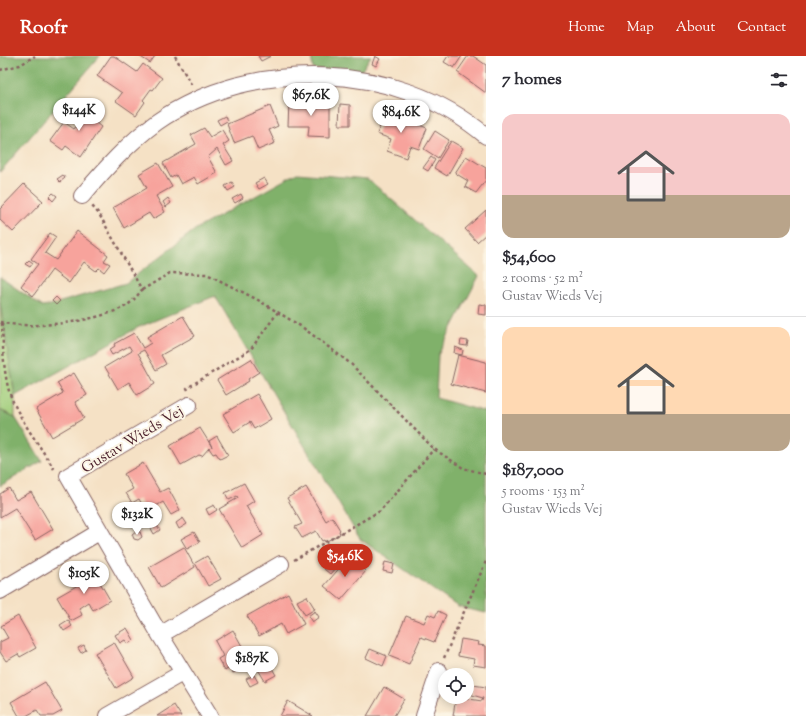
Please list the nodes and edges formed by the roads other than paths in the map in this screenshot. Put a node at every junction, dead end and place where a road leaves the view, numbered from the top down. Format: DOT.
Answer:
graph roads {
  1 [pos="486,136"];
  2 [pos="82,196"];
  3 [pos="189,405"];
  4 [pos="100,532"];
  5 [pos="281,564"];
  6 [pos="0,591"];
  7 [pos="160,635"];
  8 [pos="182,673"];
  9 [pos="438,674"];
  10 [pos="107,716"];
  11 [pos="210,716"];
  12 [pos="424,716"];
  1 -- 2 [label="street"];
  3 -- 4 [label="street, Gustav Wieds Vej"];
  4 -- 6 [label="street"];
  4 -- 7 [label="street, Gustav Wieds Vej"];
  5 -- 7 [label="street"];
  7 -- 8 [label="street, Gustav Wieds Vej"];
  8 -- 10 [label="street"];
  8 -- 11 [label="street, Gustav Wieds Vej"];
  9 -- 12 [label="street"];
}
